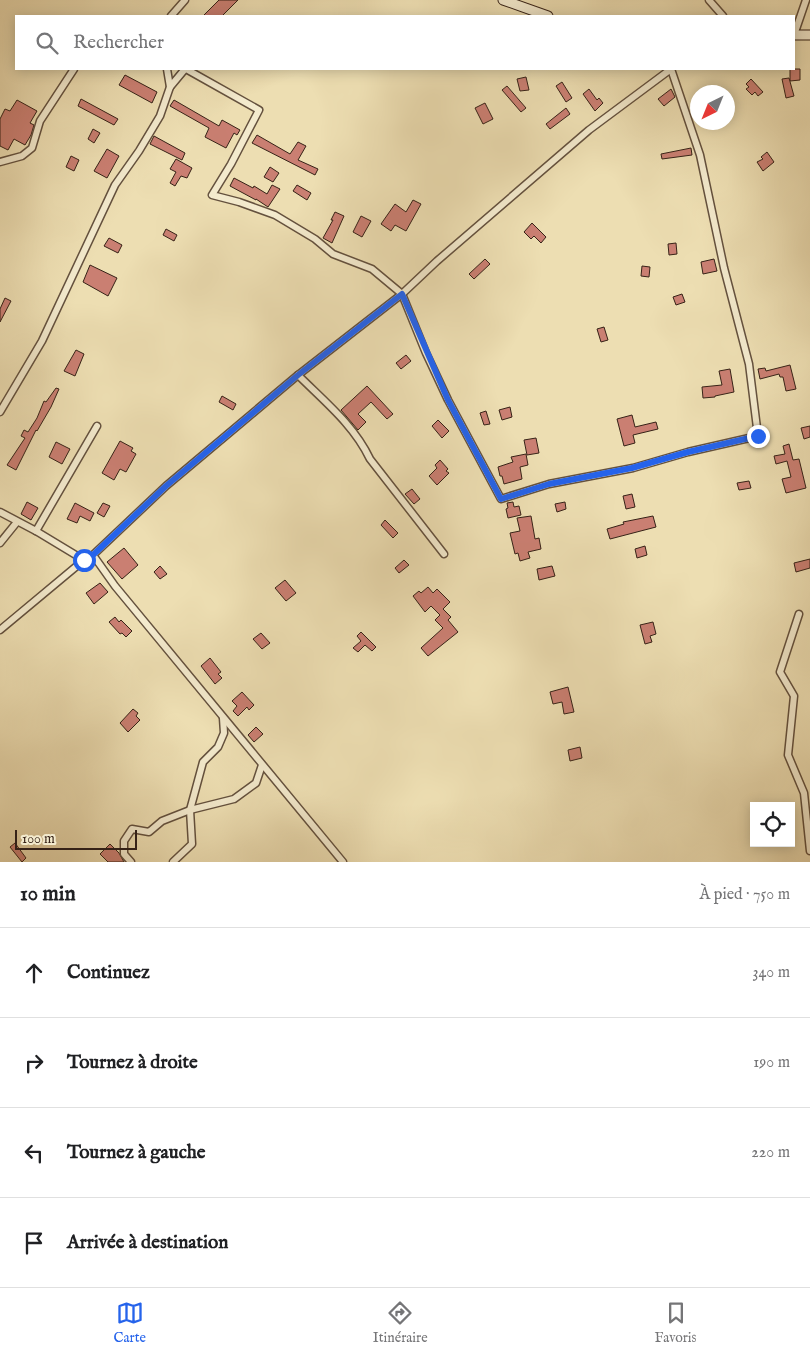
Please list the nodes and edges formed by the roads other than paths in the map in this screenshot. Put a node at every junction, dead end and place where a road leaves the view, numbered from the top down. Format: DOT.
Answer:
graph roads {
  1 [pos="185,0"];
  2 [pos="503,0"];
  3 [pos="710,0"];
  4 [pos="806,0"];
  5 [pos="172,15"];
  6 [pos="545,15"];
  7 [pos="722,15"];
  8 [pos="795,32"];
  9 [pos="795,35"];
  10 [pos="810,35"];
  11 [pos="73,70"];
  12 [pos="167,70"];
  13 [pos="185,70"];
  14 [pos="188,70"];
  15 [pos="670,70"];
  16 [pos="671,70"];
  17 [pos="170,87"];
  18 [pos="0,162"];
  19 [pos="402,294"];
  20 [pos="298,375"];
  21 [pos="0,412"];
  22 [pos="97,426"];
  23 [pos="0,512"];
  24 [pos="17,522"];
  25 [pos="36,531"];
  26 [pos="0,543"];
  27 [pos="444,554"];
  28 [pos="93,555"];
  29 [pos="84,560"];
  30 [pos="799,614"];
  31 [pos="0,630"];
  32 [pos="223,717"];
  33 [pos="262,765"];
  34 [pos="190,810"];
  35 [pos="810,851"];
  36 [pos="131,862"];
  37 [pos="173,862"];
  38 [pos="343,862"];
  1 -- 5 [label="street"];
  2 -- 6 [label="main road"];
  3 -- 7 [label="street"];
  4 -- 8 [label="street"];
  9 -- 10 [label="main road"];
  11 -- 18 [label="street"];
  12 -- 17 [label="street"];
  13 -- 17 [label="street"];
  14 -- 19 [label="street"];
  15 -- 19 [label="street"];
  16 -- 19 [label="street"];
  17 -- 21 [label="street"];
  19 -- 20 [label="street"];
  20 -- 27 [label="street"];
  20 -- 28 [label="street"];
  22 -- 25 [label="street"];
  23 -- 24 [label="street"];
  24 -- 25 [label="street"];
  24 -- 26 [label="street"];
  25 -- 29 [label="street"];
  28 -- 29 [label="street"];
  28 -- 32 [label="street"];
  29 -- 31 [label="street"];
  30 -- 35 [label="street"];
  32 -- 33 [label="street"];
  32 -- 34 [label="street"];
  33 -- 34 [label="street"];
  33 -- 38 [label="street"];
  34 -- 36 [label="street"];
  34 -- 37 [label="street"];
}
